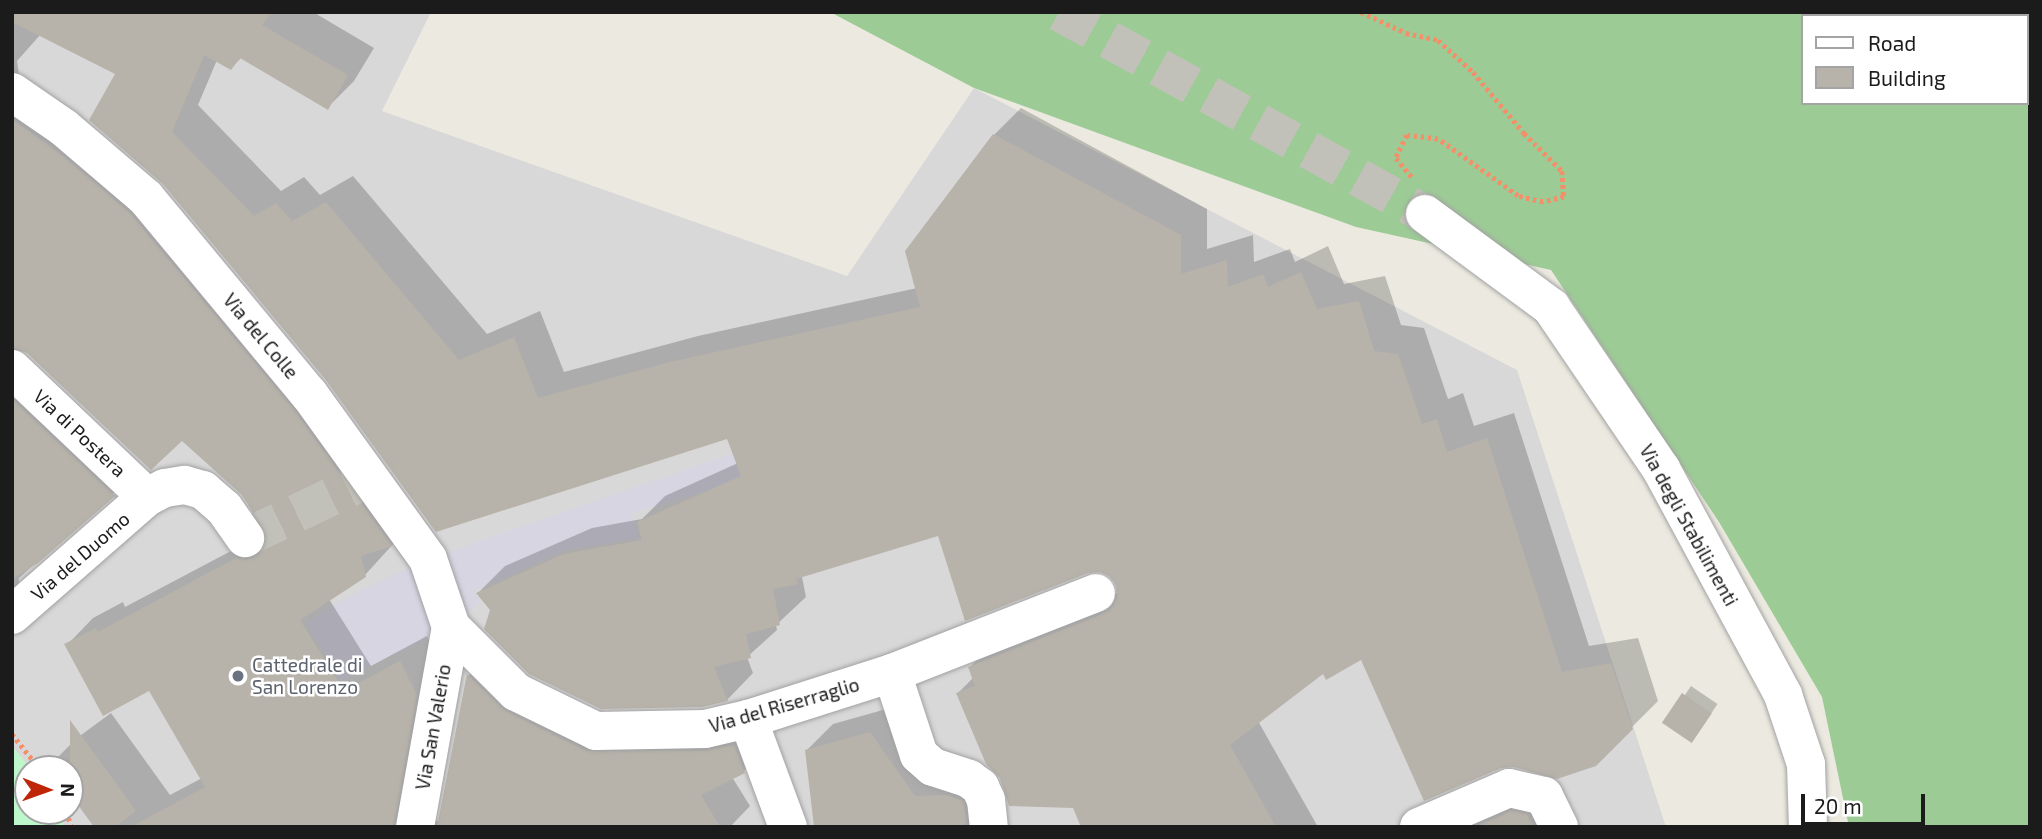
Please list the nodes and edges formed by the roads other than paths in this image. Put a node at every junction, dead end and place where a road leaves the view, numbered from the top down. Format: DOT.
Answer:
graph roads {
  1 [pos="12,92"];
  2 [pos="1424,201"];
  3 [pos="12,369"];
  4 [pos="147,497"];
  5 [pos="245,538"];
  6 [pos="1096,593"];
  7 [pos="12,615"];
  8 [pos="451,627"];
  9 [pos="892,673"];
  10 [pos="748,719"];
  11 [pos="415,827"];
  12 [pos="788,827"];
  13 [pos="989,827"];
  14 [pos="1419,827"];
  15 [pos="1559,827"];
  16 [pos="1808,827"];
  1 -- 8 [label="street, Via del Colle"];
  2 -- 16 [label="street, Via degli Stabilimenti"];
  3 -- 4 [label="street, Via di Postera"];
  4 -- 5 [label="street"];
  4 -- 7 [label="street, Via del Duomo"];
  6 -- 9 [label="street, Via del Riserraglio"];
  8 -- 10 [label="street, Via del Riserraglio"];
  8 -- 11 [label="street, Via San Valerio"];
  9 -- 10 [label="street, Via del Riserraglio"];
  9 -- 13 [label="street"];
  10 -- 12 [label="street"];
  14 -- 15 [label="street"];
}
